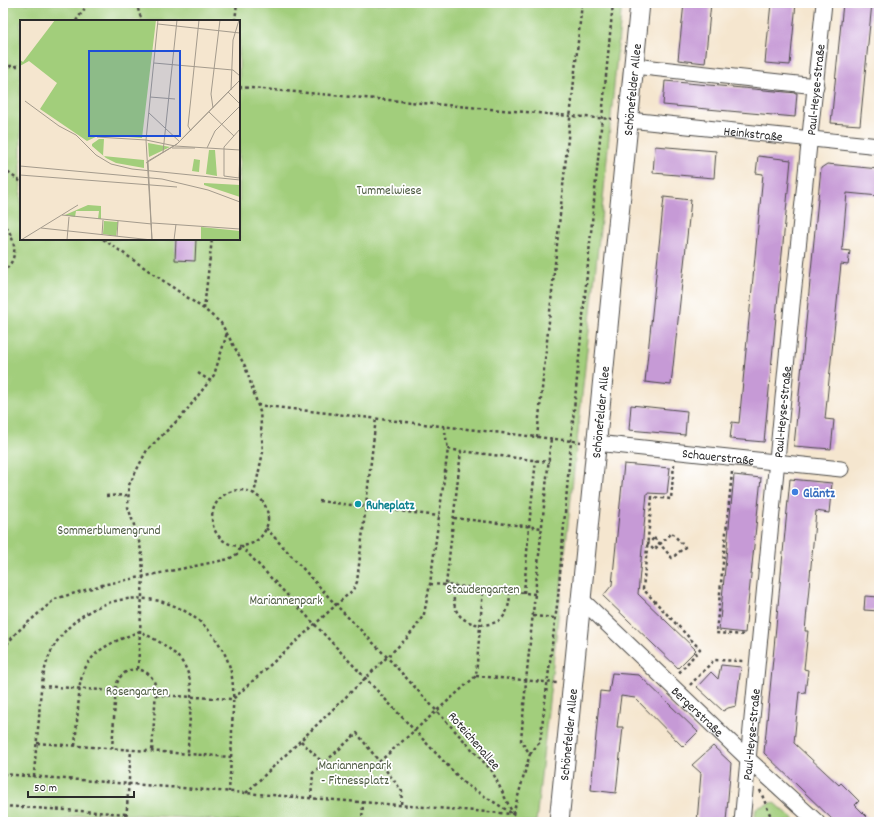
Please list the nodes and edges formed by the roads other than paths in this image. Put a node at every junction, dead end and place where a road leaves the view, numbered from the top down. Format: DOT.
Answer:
graph roads {
  1 [pos="640,3"];
  2 [pos="824,3"];
  3 [pos="634,66"];
  4 [pos="816,86"];
  5 [pos="629,120"];
  6 [pos="810,138"];
  7 [pos="879,146"];
  8 [pos="596,443"];
  9 [pos="777,462"];
  10 [pos="841,470"];
  11 [pos="581,599"];
  12 [pos="747,758"];
  13 [pos="559,822"];
  14 [pos="742,822"];
  15 [pos="816,822"];
  1 -- 3 [label="main road, Schönefelder Allee"];
  2 -- 4 [label="street, Paul-Heyse-Straße"];
  3 -- 4 [label="street"];
  3 -- 5 [label="main road, Schönefelder Allee"];
  4 -- 6 [label="street, Paul-Heyse-Straße"];
  5 -- 6 [label="street, Heinkstraße"];
  5 -- 8 [label="main road, Schönefelder Allee"];
  6 -- 7 [label="street, Heinkstraße"];
  6 -- 9 [label="street, Paul-Heyse-Straße"];
  8 -- 9 [label="street, Schauerstraße"];
  8 -- 11 [label="main road, Schönefelder Allee"];
  9 -- 10 [label="street, Schauerstraße"];
  9 -- 12 [label="street, Paul-Heyse-Straße"];
  11 -- 12 [label="street, Bergerstraße"];
  11 -- 13 [label="main road, Schönefelder Allee"];
  12 -- 14 [label="street, Paul-Heyse-Straße"];
  12 -- 15 [label="street, Bergerstraße"];
}
